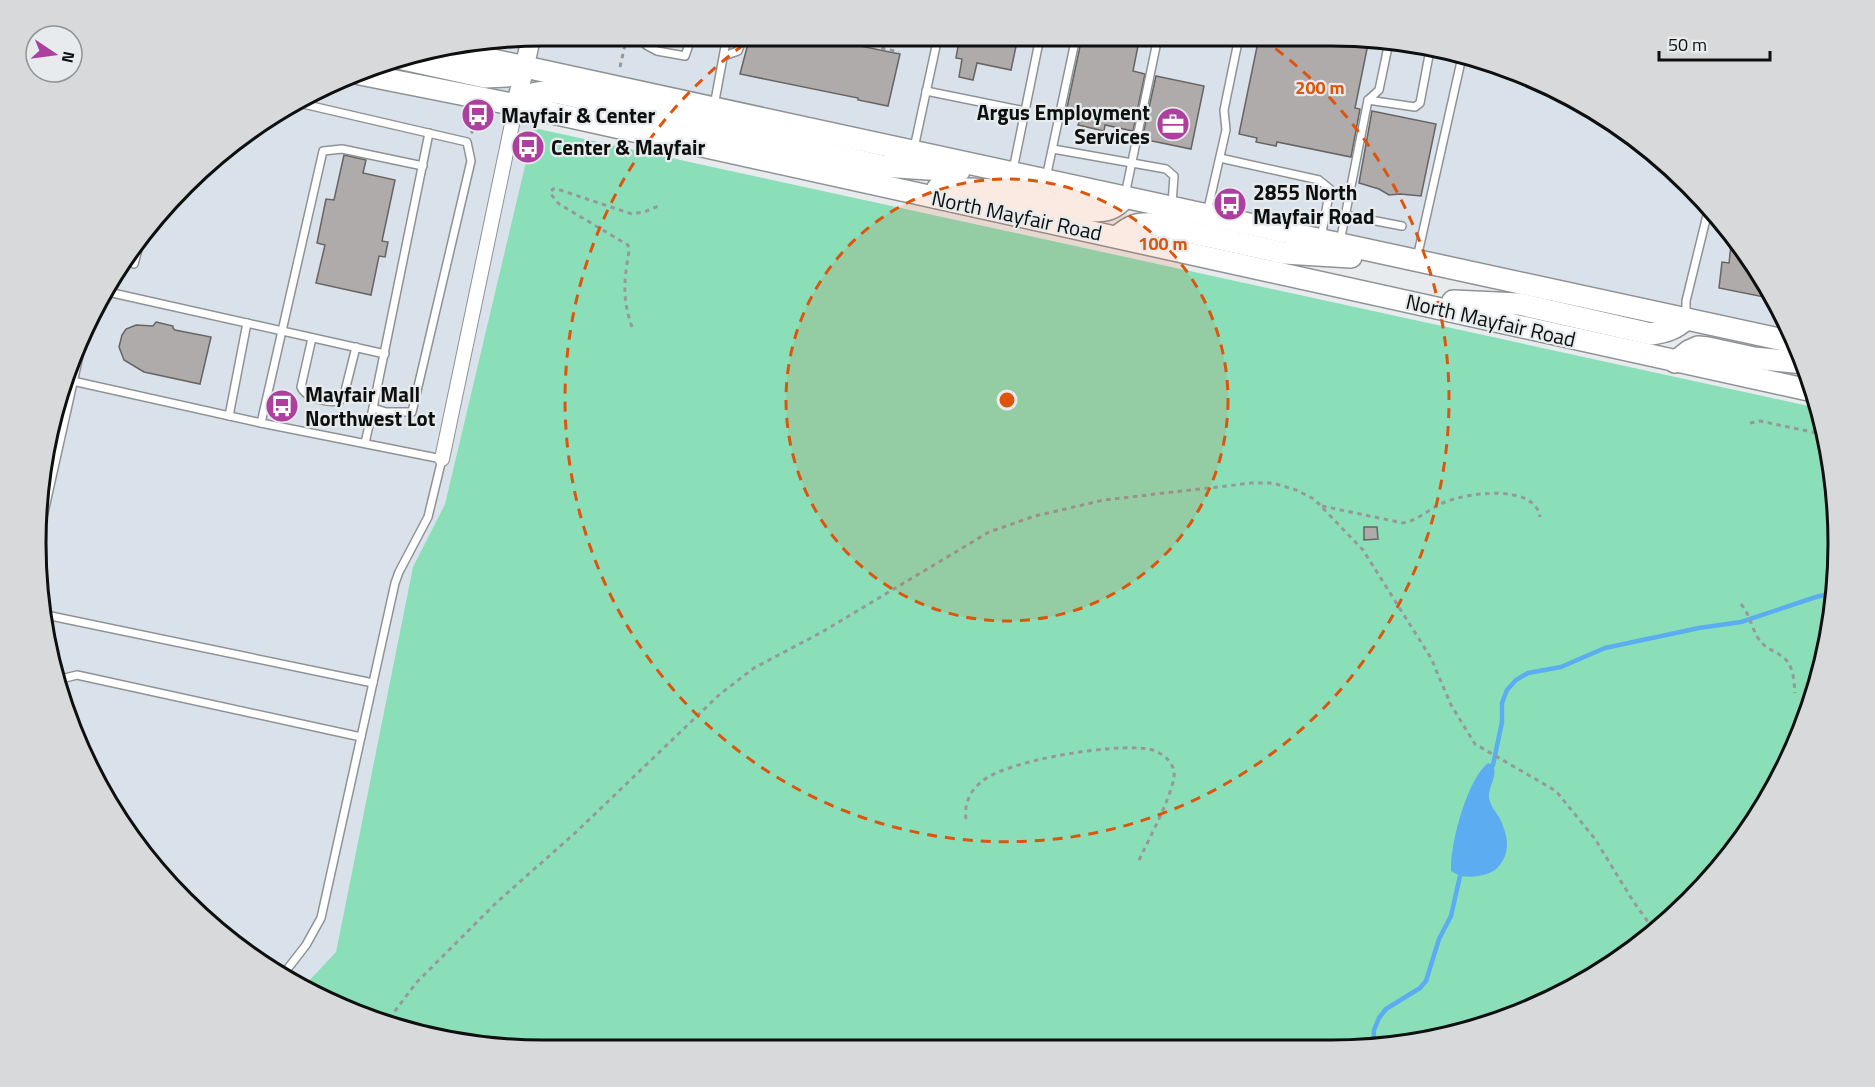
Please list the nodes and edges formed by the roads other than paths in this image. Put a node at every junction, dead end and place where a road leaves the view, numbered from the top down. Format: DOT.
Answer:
graph roads {
  1 [pos="648,46"];
  2 [pos="688,46"];
  3 [pos="726,46"];
  4 [pos="740,46"];
  5 [pos="936,46"];
  6 [pos="1038,46"];
  7 [pos="1074,46"];
  8 [pos="1156,46"];
  9 [pos="1237,46"];
  10 [pos="529,47"];
  11 [pos="1387,50"];
  12 [pos="462,54"];
  13 [pos="724,56"];
  14 [pos="1430,56"];
  15 [pos="418,62"];
  16 [pos="1461,63"];
  17 [pos="525,68"];
  18 [pos="374,77"];
  19 [pos="927,91"];
  20 [pos="1368,100"];
  21 [pos="310,105"];
  22 [pos="516,105"];
  23 [pos="713,108"];
  24 [pos="1025,111"];
  25 [pos="429,133"];
  26 [pos="1053,149"];
  27 [pos="914,152"];
  28 [pos="1220,158"];
  29 [pos="1131,162"];
  30 [pos="423,166"];
  31 [pos="1012,173"];
  32 [pos="1045,180"];
  33 [pos="886,186"];
  34 [pos="1125,197"];
  35 [pos="1172,207"];
  36 [pos="1206,215"];
  37 [pos="1345,215"];
  38 [pos="1706,217"];
  39 [pos="1401,226"];
  40 [pos="1117,237"];
  41 [pos="1330,242"];
  42 [pos="135,260"];
  43 [pos="1416,261"];
  44 [pos="134,264"];
  45 [pos="114,293"];
  46 [pos="1395,299"];
  47 [pos="1686,319"];
  48 [pos="247,323"];
  49 [pos="281,331"];
  50 [pos="312,338"];
  51 [pos="1785,340"];
  52 [pos="356,347"];
  53 [pos="385,354"];
  54 [pos="1675,362"];
  55 [pos="1794,362"];
  56 [pos="74,381"];
  57 [pos="1804,390"];
  58 [pos="373,408"];
  59 [pos="63,414"];
  60 [pos="229,416"];
  61 [pos="261,423"];
  62 [pos="365,443"];
  63 [pos="442,459"];
  64 [pos="53,466"];
  65 [pos="52,616"];
  66 [pos="65,678"];
  67 [pos="373,683"];
  68 [pos="361,737"];
  69 [pos="287,969"];
  1 -- 2 [label="lane"];
  3 -- 13 [label="lane"];
  4 -- 13 [label="lane"];
  5 -- 19 [label="lane"];
  6 -- 24 [label="lane"];
  7 -- 26 [label="lane"];
  8 -- 29 [label="lane"];
  9 -- 28 [label="lane"];
  10 -- 17 [label="street"];
  11 -- 20 [label="lane"];
  12 -- 17 [label="main road, North Mayfair Road"];
  13 -- 23 [label="lane"];
  14 -- 20 [label="lane"];
  15 -- 17 [label="main road"];
  16 -- 43 [label="lane"];
  17 -- 22 [label="street"];
  17 -- 23 [label="main road, North Mayfair Road"];
  18 -- 22 [label="main road, North Mayfair Road"];
  19 -- 24 [label="lane"];
  19 -- 27 [label="lane"];
  20 -- 37 [label="lane"];
  21 -- 25 [label="lane"];
  22 -- 31 [label="main road"];
  22 -- 33 [label="main road, North Mayfair Road"];
  22 -- 63 [label="street"];
  23 -- 27 [label="main road, North Mayfair Road"];
  24 -- 31 [label="lane"];
  25 -- 30 [label="lane"];
  25 -- 58 [label="lane"];
  26 -- 29 [label="lane"];
  26 -- 32 [label="lane"];
  27 -- 31 [label="main road, North Mayfair Road"];
  28 -- 36 [label="lane"];
  28 -- 41 [label="lane"];
  29 -- 34 [label="lane"];
  29 -- 35 [label="lane"];
  30 -- 49 [label="lane"];
  30 -- 53 [label="lane"];
  31 -- 32 [label="main road, North Mayfair Road"];
  32 -- 34 [label="main road, North Mayfair Road"];
  33 -- 34 [label="main road"];
  33 -- 40 [label="main road, North Mayfair Road"];
  34 -- 35 [label="main road, North Mayfair Road"];
  35 -- 36 [label="main road, North Mayfair Road"];
  36 -- 41 [label="main road, North Mayfair Road"];
  37 -- 39 [label="lane"];
  37 -- 41 [label="lane"];
  38 -- 47 [label="lane"];
  40 -- 43 [label="main road"];
  40 -- 46 [label="main road, North Mayfair Road"];
  41 -- 43 [label="main road, North Mayfair Road"];
  42 -- 44 [label="lane"];
  43 -- 47 [label="main road, North Mayfair Road"];
  45 -- 48 [label="lane"];
  46 -- 47 [label="main road"];
  46 -- 54 [label="main road, North Mayfair Road"];
  47 -- 51 [label="main road, North Mayfair Road"];
  48 -- 49 [label="lane"];
  48 -- 60 [label="lane"];
  49 -- 50 [label="lane"];
  49 -- 61 [label="lane"];
  50 -- 52 [label="lane"];
  50 -- 52 [label="lane"];
  52 -- 53 [label="lane"];
  53 -- 58 [label="lane"];
  54 -- 55 [label="main road"];
  54 -- 57 [label="main road, North Mayfair Road"];
  56 -- 60 [label="lane"];
  58 -- 62 [label="lane"];
  59 -- 64 [label="lane"];
  60 -- 61 [label="lane"];
  61 -- 62 [label="lane"];
  62 -- 63 [label="lane"];
  63 -- 67 [label="lane"];
  65 -- 67 [label="lane"];
  66 -- 68 [label="lane"];
  67 -- 68 [label="lane"];
  68 -- 69 [label="lane"];
}
